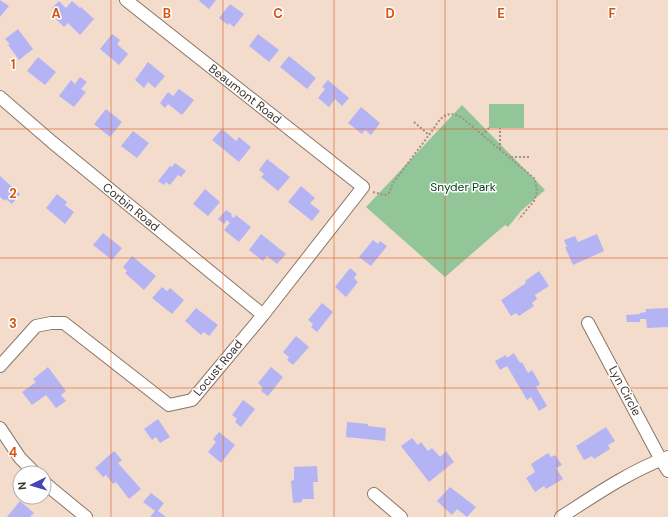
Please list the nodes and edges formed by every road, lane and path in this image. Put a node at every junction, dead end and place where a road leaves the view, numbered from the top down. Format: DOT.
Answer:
graph roads {
  1 [pos="126,0"];
  2 [pos="0,97"];
  3 [pos="414,122"];
  4 [pos="488,128"];
  5 [pos="500,128"];
  6 [pos="429,135"];
  7 [pos="482,135"];
  8 [pos="500,149"];
  9 [pos="509,157"];
  10 [pos="531,157"];
  11 [pos="363,187"];
  12 [pos="519,219"];
  13 [pos="263,315"];
  14 [pos="588,323"];
  15 [pos="0,366"];
  16 [pos="0,428"];
  17 [pos="664,459"];
  18 [pos="27,465"];
  19 [pos="668,471"];
  20 [pos="52,489"];
  21 [pos="374,494"];
  22 [pos="86,517"];
  23 [pos="401,517"];
  24 [pos="562,517"];
  1 -- 11 [label="street, Beaumont Road"];
  2 -- 13 [label="street, Corbin Road"];
  3 -- 6 [label="path"];
  4 -- 7 [label="path"];
  5 -- 8 [label="path"];
  6 -- 7 [label="path"];
  6 -- 11 [label="path"];
  7 -- 8 [label="path"];
  8 -- 9 [label="path"];
  9 -- 10 [label="path"];
  9 -- 12 [label="path"];
  11 -- 13 [label="street, Locust Road"];
  13 -- 15 [label="street, Locust Road"];
  14 -- 17 [label="street, Lyn Circle"];
  16 -- 18 [label="street"];
  17 -- 19 [label="street, Lyn Circle"];
  17 -- 24 [label="street"];
  20 -- 22 [label="street"];
  21 -- 23 [label="street"];
}
